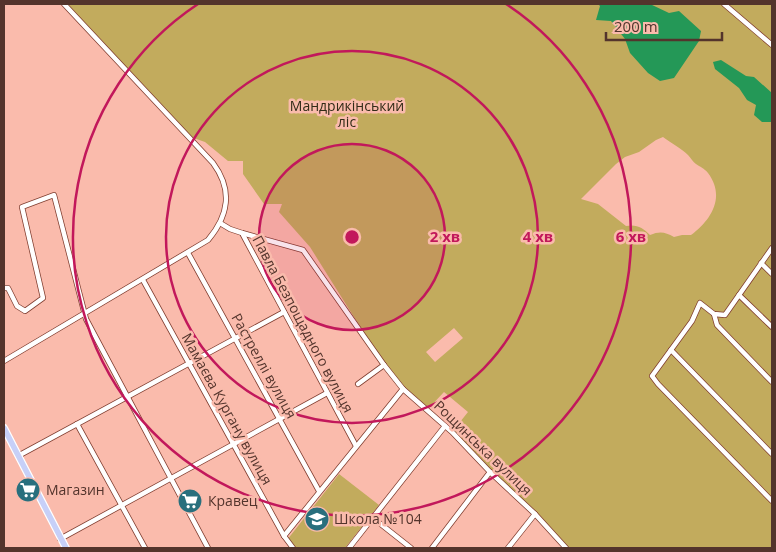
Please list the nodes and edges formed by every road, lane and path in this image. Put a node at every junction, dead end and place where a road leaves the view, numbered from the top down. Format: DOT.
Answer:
graph roads {
  1 [pos="64,4"];
  2 [pos="724,4"];
  3 [pos="772,45"];
  4 [pos="220,223"];
  5 [pos="242,233"];
  6 [pos="772,248"];
  7 [pos="188,253"];
  8 [pos="761,263"];
  9 [pos="772,274"];
  10 [pos="143,280"];
  11 [pos="4,288"];
  12 [pos="739,295"];
  13 [pos="284,312"];
  14 [pos="85,313"];
  15 [pos="714,314"];
  16 [pos="772,327"];
  17 [pos="235,337"];
  18 [pos="671,350"];
  19 [pos="4,361"];
  20 [pos="188,363"];
  21 [pos="384,365"];
  22 [pos="772,382"];
  23 [pos="358,384"];
  24 [pos="403,389"];
  25 [pos="327,393"];
  26 [pos="127,397"];
  27 [pos="280,418"];
  28 [pos="77,424"];
  29 [pos="445,426"];
  30 [pos="4,428"];
  31 [pos="232,444"];
  32 [pos="356,446"];
  33 [pos="772,454"];
  34 [pos="18,456"];
  35 [pos="490,472"];
  36 [pos="172,478"];
  37 [pos="319,491"];
  38 [pos="772,501"];
  39 [pos="122,506"];
  40 [pos="534,514"];
  41 [pos="373,518"];
  42 [pos="284,536"];
  43 [pos="60,539"];
  44 [pos="66,548"];
  45 [pos="145,548"];
  46 [pos="208,548"];
  47 [pos="293,548"];
  48 [pos="349,548"];
  49 [pos="411,548"];
  50 [pos="432,548"];
  51 [pos="508,548"];
  52 [pos="566,548"];
  1 -- 4 [label="street"];
  2 -- 3 [label="street"];
  4 -- 5 [label="street, Павла Безпощадного вулиця"];
  4 -- 7 [label="street"];
  5 -- 13 [label="street, Павла Безпощадного вулиця"];
  5 -- 21 [label="street, Рощинська вулиця"];
  6 -- 8 [label="street"];
  7 -- 10 [label="street"];
  7 -- 17 [label="street, Растреллі вулиця"];
  8 -- 9 [label="street"];
  8 -- 12 [label="street"];
  10 -- 14 [label="street"];
  10 -- 20 [label="street, Мамаєва Кургану вулиця"];
  11 -- 14 [label="street"];
  12 -- 15 [label="street"];
  12 -- 16 [label="street"];
  13 -- 17 [label="street"];
  13 -- 25 [label="street, Павла Безпощадного вулиця"];
  14 -- 19 [label="street"];
  14 -- 26 [label="street"];
  15 -- 18 [label="street"];
  15 -- 22 [label="street"];
  17 -- 20 [label="street"];
  17 -- 27 [label="street, Растреллі вулиця"];
  18 -- 33 [label="street"];
  18 -- 38 [label="street"];
  20 -- 26 [label="street"];
  20 -- 31 [label="street, Мамаєва Кургану вулиця"];
  21 -- 23 [label="street"];
  21 -- 24 [label="street, Рощинська вулиця"];
  24 -- 29 [label="street, Рощинська вулиця"];
  24 -- 32 [label="street"];
  25 -- 27 [label="street"];
  25 -- 32 [label="street, Павла Безпощадного вулиця"];
  26 -- 28 [label="street"];
  26 -- 36 [label="street"];
  27 -- 31 [label="street"];
  27 -- 37 [label="street, Растреллі вулиця"];
  28 -- 34 [label="street"];
  28 -- 39 [label="street"];
  29 -- 35 [label="street, Рощинська вулиця"];
  29 -- 41 [label="street"];
  30 -- 34 [label="main road"];
  31 -- 36 [label="street"];
  31 -- 42 [label="street, Мамаєва Кургану вулиця"];
  32 -- 37 [label="street"];
  34 -- 43 [label="main road"];
  35 -- 40 [label="street, Рощинська вулиця"];
  35 -- 50 [label="street"];
  36 -- 39 [label="street"];
  36 -- 46 [label="street"];
  37 -- 42 [label="street"];
  39 -- 43 [label="street"];
  39 -- 45 [label="street"];
  40 -- 51 [label="street"];
  40 -- 52 [label="street, Рощинська вулиця"];
  41 -- 48 [label="street"];
  41 -- 49 [label="street"];
  42 -- 47 [label="street, Мамаєва Кургану вулиця"];
  43 -- 44 [label="main road"];
}
